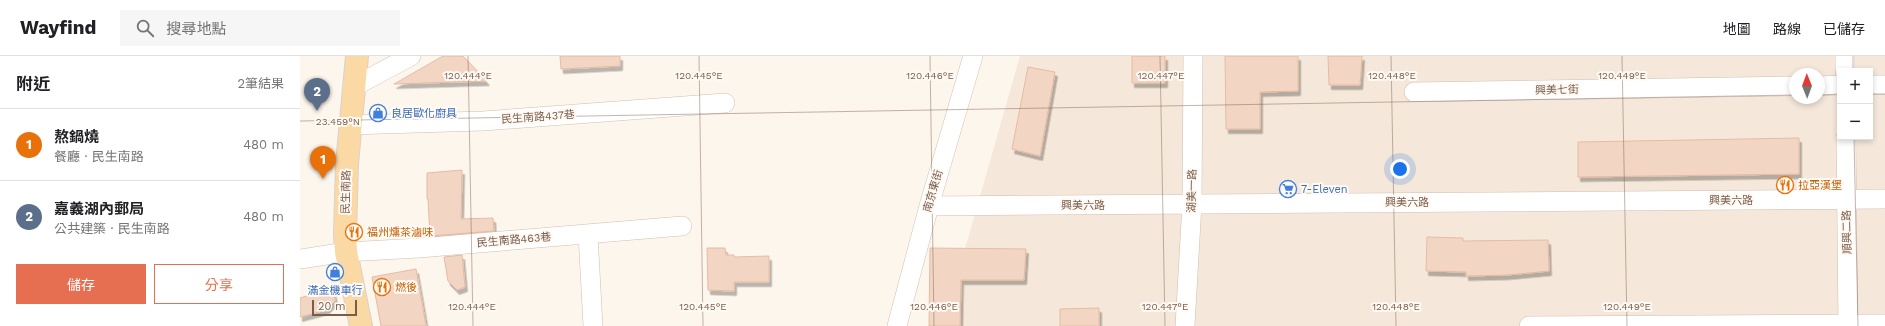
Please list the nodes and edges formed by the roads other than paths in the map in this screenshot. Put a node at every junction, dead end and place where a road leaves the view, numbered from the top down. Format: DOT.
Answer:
graph roads {
  1 [pos="357,56"];
  2 [pos="411,56"];
  3 [pos="973,56"];
  4 [pos="1193,56"];
  5 [pos="1845,56"];
  6 [pos="1845,68"];
  7 [pos="1873,85"];
  8 [pos="1885,85"];
  9 [pos="1789,86"];
  10 [pos="1825,86"];
  11 [pos="1837,86"];
  12 [pos="353,87"];
  13 [pos="1414,92"];
  14 [pos="725,103"];
  15 [pos="350,125"];
  16 [pos="1846,140"];
  17 [pos="1846,199"];
  18 [pos="1885,199"];
  19 [pos="1192,204"];
  20 [pos="929,206"];
  21 [pos="682,226"];
  22 [pos="588,234"];
  23 [pos="346,252"];
  24 [pos="300,259"];
  25 [pos="1885,324"];
  26 [pos="1848,325"];
  27 [pos="361,326"];
  28 [pos="593,326"];
  29 [pos="897,326"];
  30 [pos="1185,326"];
  31 [pos="1529,326"];
  1 -- 12 [label="main road, 民生南路"];
  2 -- 12 [label="street"];
  3 -- 20 [label="street, 南京東街"];
  4 -- 19 [label="street, 湖美一路"];
  5 -- 6 [label="street"];
  7 -- 8 [label="street"];
  9 -- 13 [label="street, 興美七街"];
  10 -- 11 [label="street"];
  12 -- 15 [label="main road, 民生南路"];
  14 -- 15 [label="street, 民生南路437巷"];
  15 -- 23 [label="main road, 民生南路"];
  16 -- 17 [label="street, 順興二路"];
  17 -- 18 [label="street, 興美六路"];
  17 -- 19 [label="street, 興美六路"];
  17 -- 26 [label="street, 順興二路"];
  19 -- 20 [label="street, 興美六路"];
  19 -- 30 [label="street, 湖美一路"];
  20 -- 29 [label="street, 南京東街"];
  21 -- 22 [label="street, 民生南路463巷"];
  22 -- 23 [label="street, 民生南路463巷"];
  22 -- 28 [label="street"];
  23 -- 24 [label="street, 民生南路463巷"];
  23 -- 27 [label="main road, 民生南路"];
  25 -- 26 [label="street"];
  26 -- 31 [label="street"];
}
